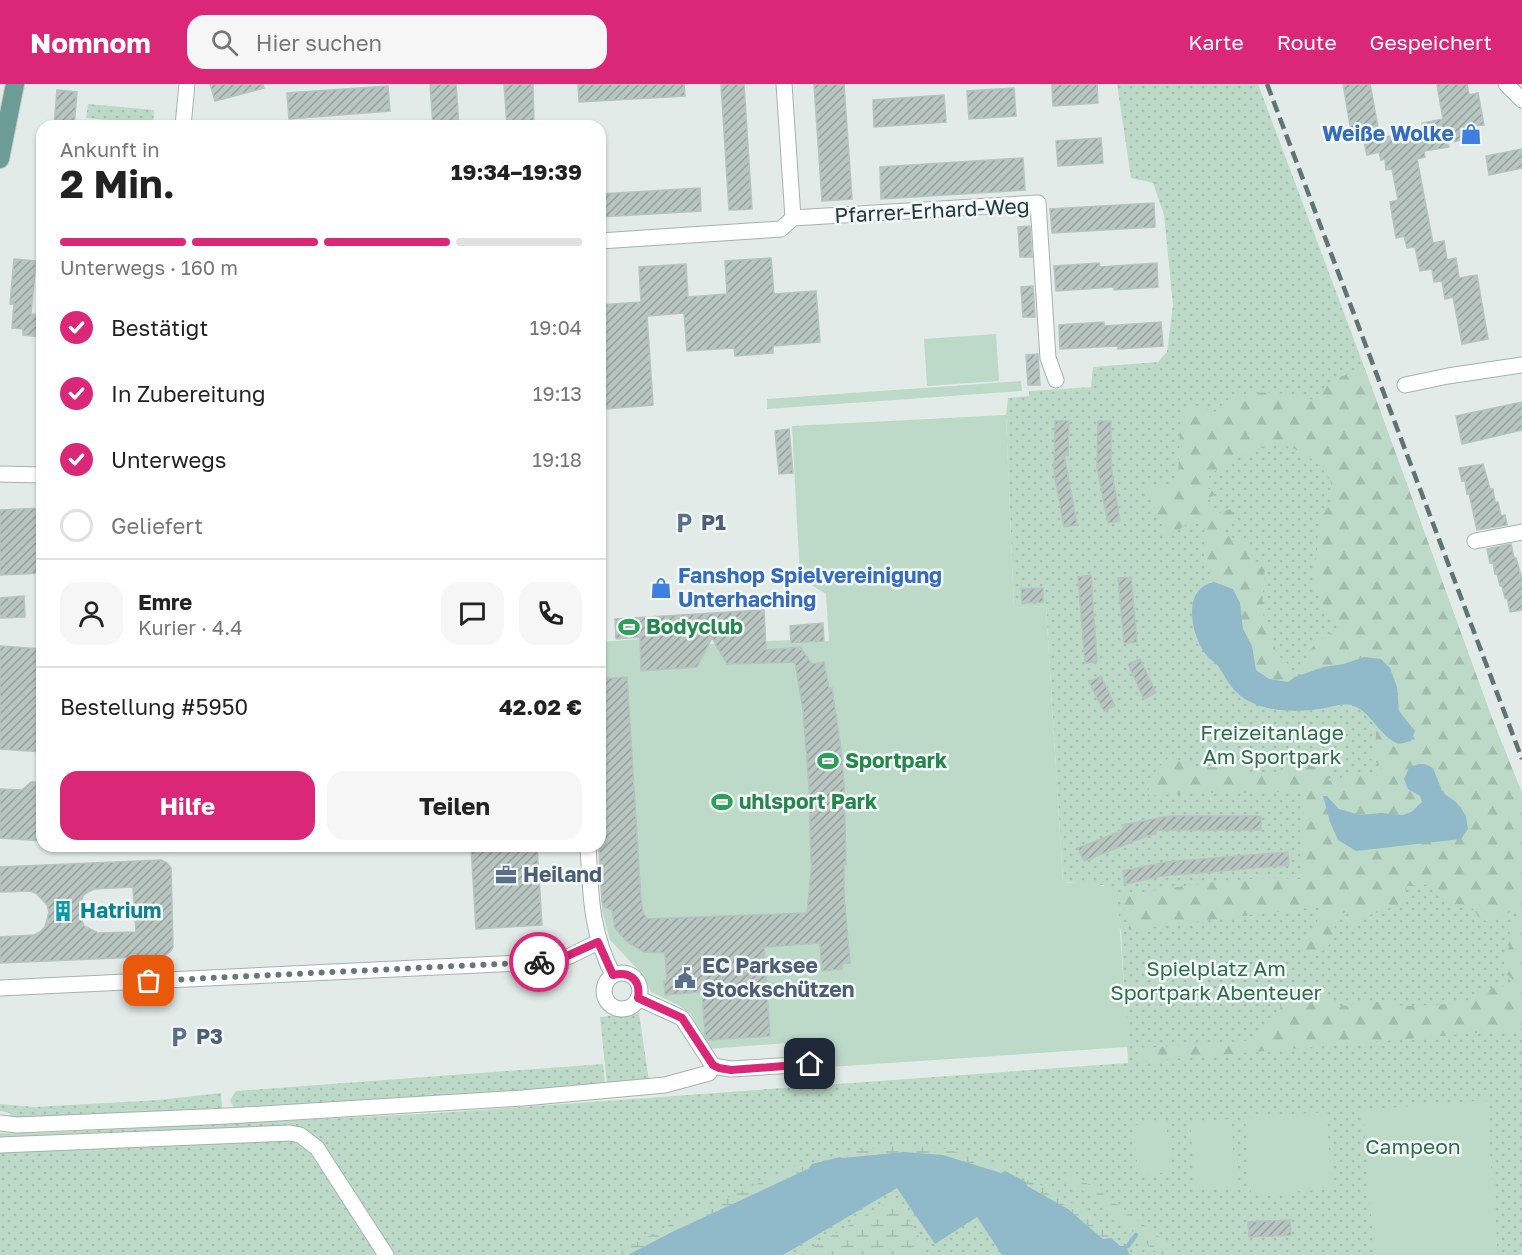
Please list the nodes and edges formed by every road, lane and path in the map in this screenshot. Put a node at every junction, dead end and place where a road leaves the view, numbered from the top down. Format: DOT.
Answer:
graph roads {
  1 [pos="15,84"];
  2 [pos="187,84"];
  3 [pos="784,84"];
  4 [pos="1506,84"];
  5 [pos="1522,100"];
  6 [pos="184,120"];
  7 [pos="0,159"];
  8 [pos="793,218"];
  9 [pos="606,241"];
  10 [pos="1522,365"];
  11 [pos="1056,380"];
  12 [pos="1405,385"];
  13 [pos="0,474"];
  14 [pos="36,475"];
  15 [pos="1522,532"];
  16 [pos="1475,541"];
  17 [pos="588,852"];
  18 [pos="598,942"];
  19 [pos="613,975"];
  20 [pos="0,988"];
  21 [pos="638,998"];
  22 [pos="810,1064"];
  23 [pos="713,1065"];
  24 [pos="0,1123"];
  25 [pos="0,1145"];
  26 [pos="386,1255"];
  1 -- 7 [label="main road"];
  2 -- 6 [label="street"];
  3 -- 8 [label="street"];
  4 -- 5 [label="street"];
  8 -- 9 [label="street"];
  8 -- 11 [label="street, Pfarrer-Erhard-Weg"];
  10 -- 12 [label="street"];
  13 -- 14 [label="street"];
  15 -- 16 [label="street"];
  17 -- 18 [label="street"];
  18 -- 19 [label="street"];
  18 -- 20 [label="street"];
  19 -- 21 [label="street"];
  19 -- 21 [label="street"];
  21 -- 23 [label="street"];
  22 -- 23 [label="street"];
  23 -- 24 [label="street"];
  25 -- 26 [label="street"];
}
